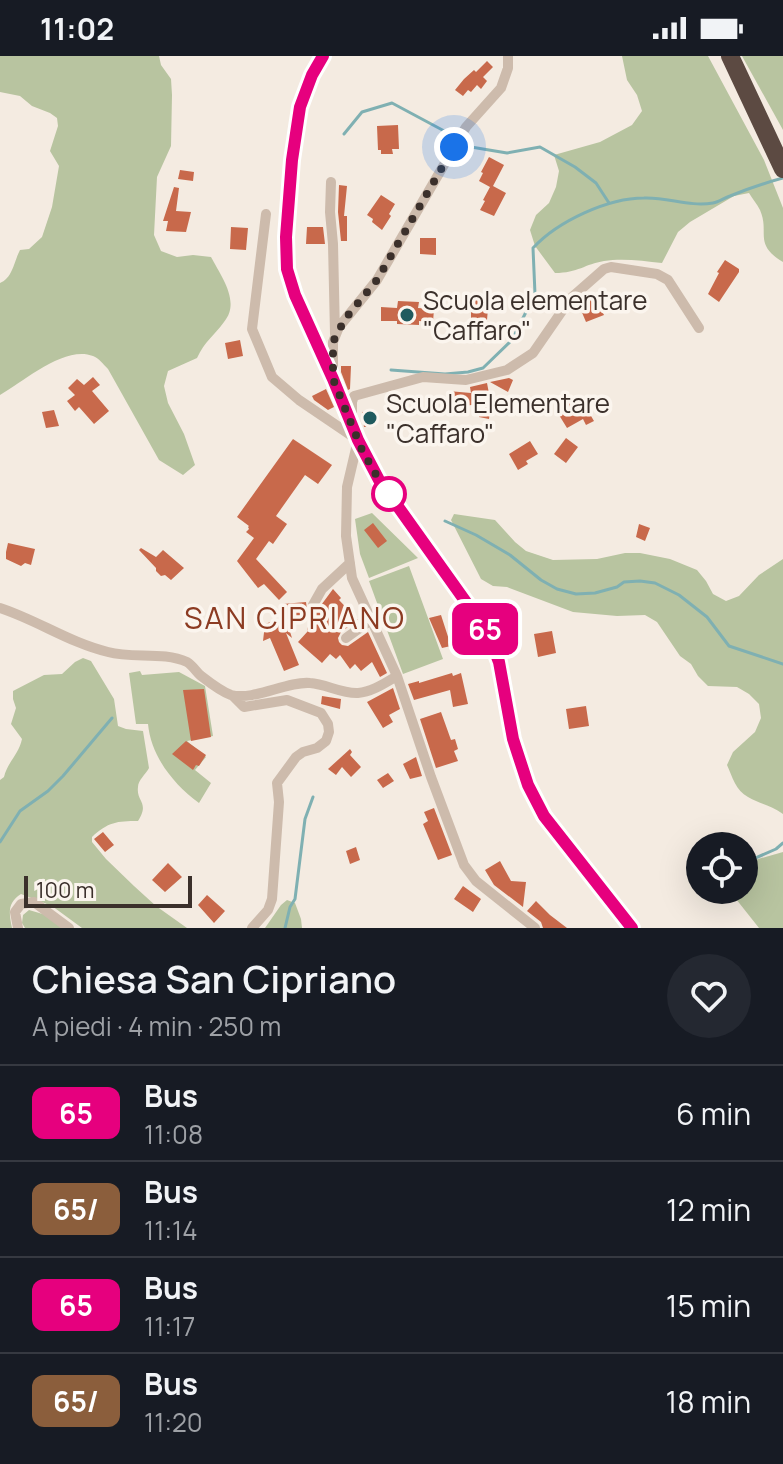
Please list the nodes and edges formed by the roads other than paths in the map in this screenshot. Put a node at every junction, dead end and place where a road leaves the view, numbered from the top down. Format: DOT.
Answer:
graph roads {
  1 [pos="323,56"];
  2 [pos="508,56"];
  3 [pos="730,56"];
  4 [pos="781,163"];
  5 [pos="331,182"];
  6 [pos="266,214"];
  7 [pos="699,328"];
  8 [pos="335,336"];
  9 [pos="333,379"];
  10 [pos="357,439"];
  11 [pos="350,563"];
  12 [pos="313,605"];
  13 [pos="0,608"];
  14 [pos="371,620"];
  15 [pos="346,638"];
  16 [pos="188,675"];
  17 [pos="200,675"];
  18 [pos="397,676"];
  19 [pos="233,696"];
  20 [pos="18,928"];
  21 [pos="69,928"];
  22 [pos="252,928"];
  23 [pos="535,928"];
  24 [pos="632,928"];
  1 -- 9 [label="street"];
  2 -- 8 [label="street"];
  3 -- 4 [label="highway"];
  5 -- 8 [label="street"];
  6 -- 10 [label="street"];
  7 -- 10 [label="street"];
  8 -- 9 [label="street"];
  9 -- 10 [label="street"];
  10 -- 11 [label="street"];
  10 -- 24 [label="street"];
  11 -- 12 [label="street"];
  11 -- 14 [label="street"];
  13 -- 17 [label="street"];
  14 -- 15 [label="street"];
  14 -- 18 [label="street"];
  16 -- 17 [label="street"];
  17 -- 19 [label="street"];
  18 -- 19 [label="street"];
  18 -- 23 [label="street"];
  19 -- 22 [label="street"];
  20 -- 21 [label="street"];
}
